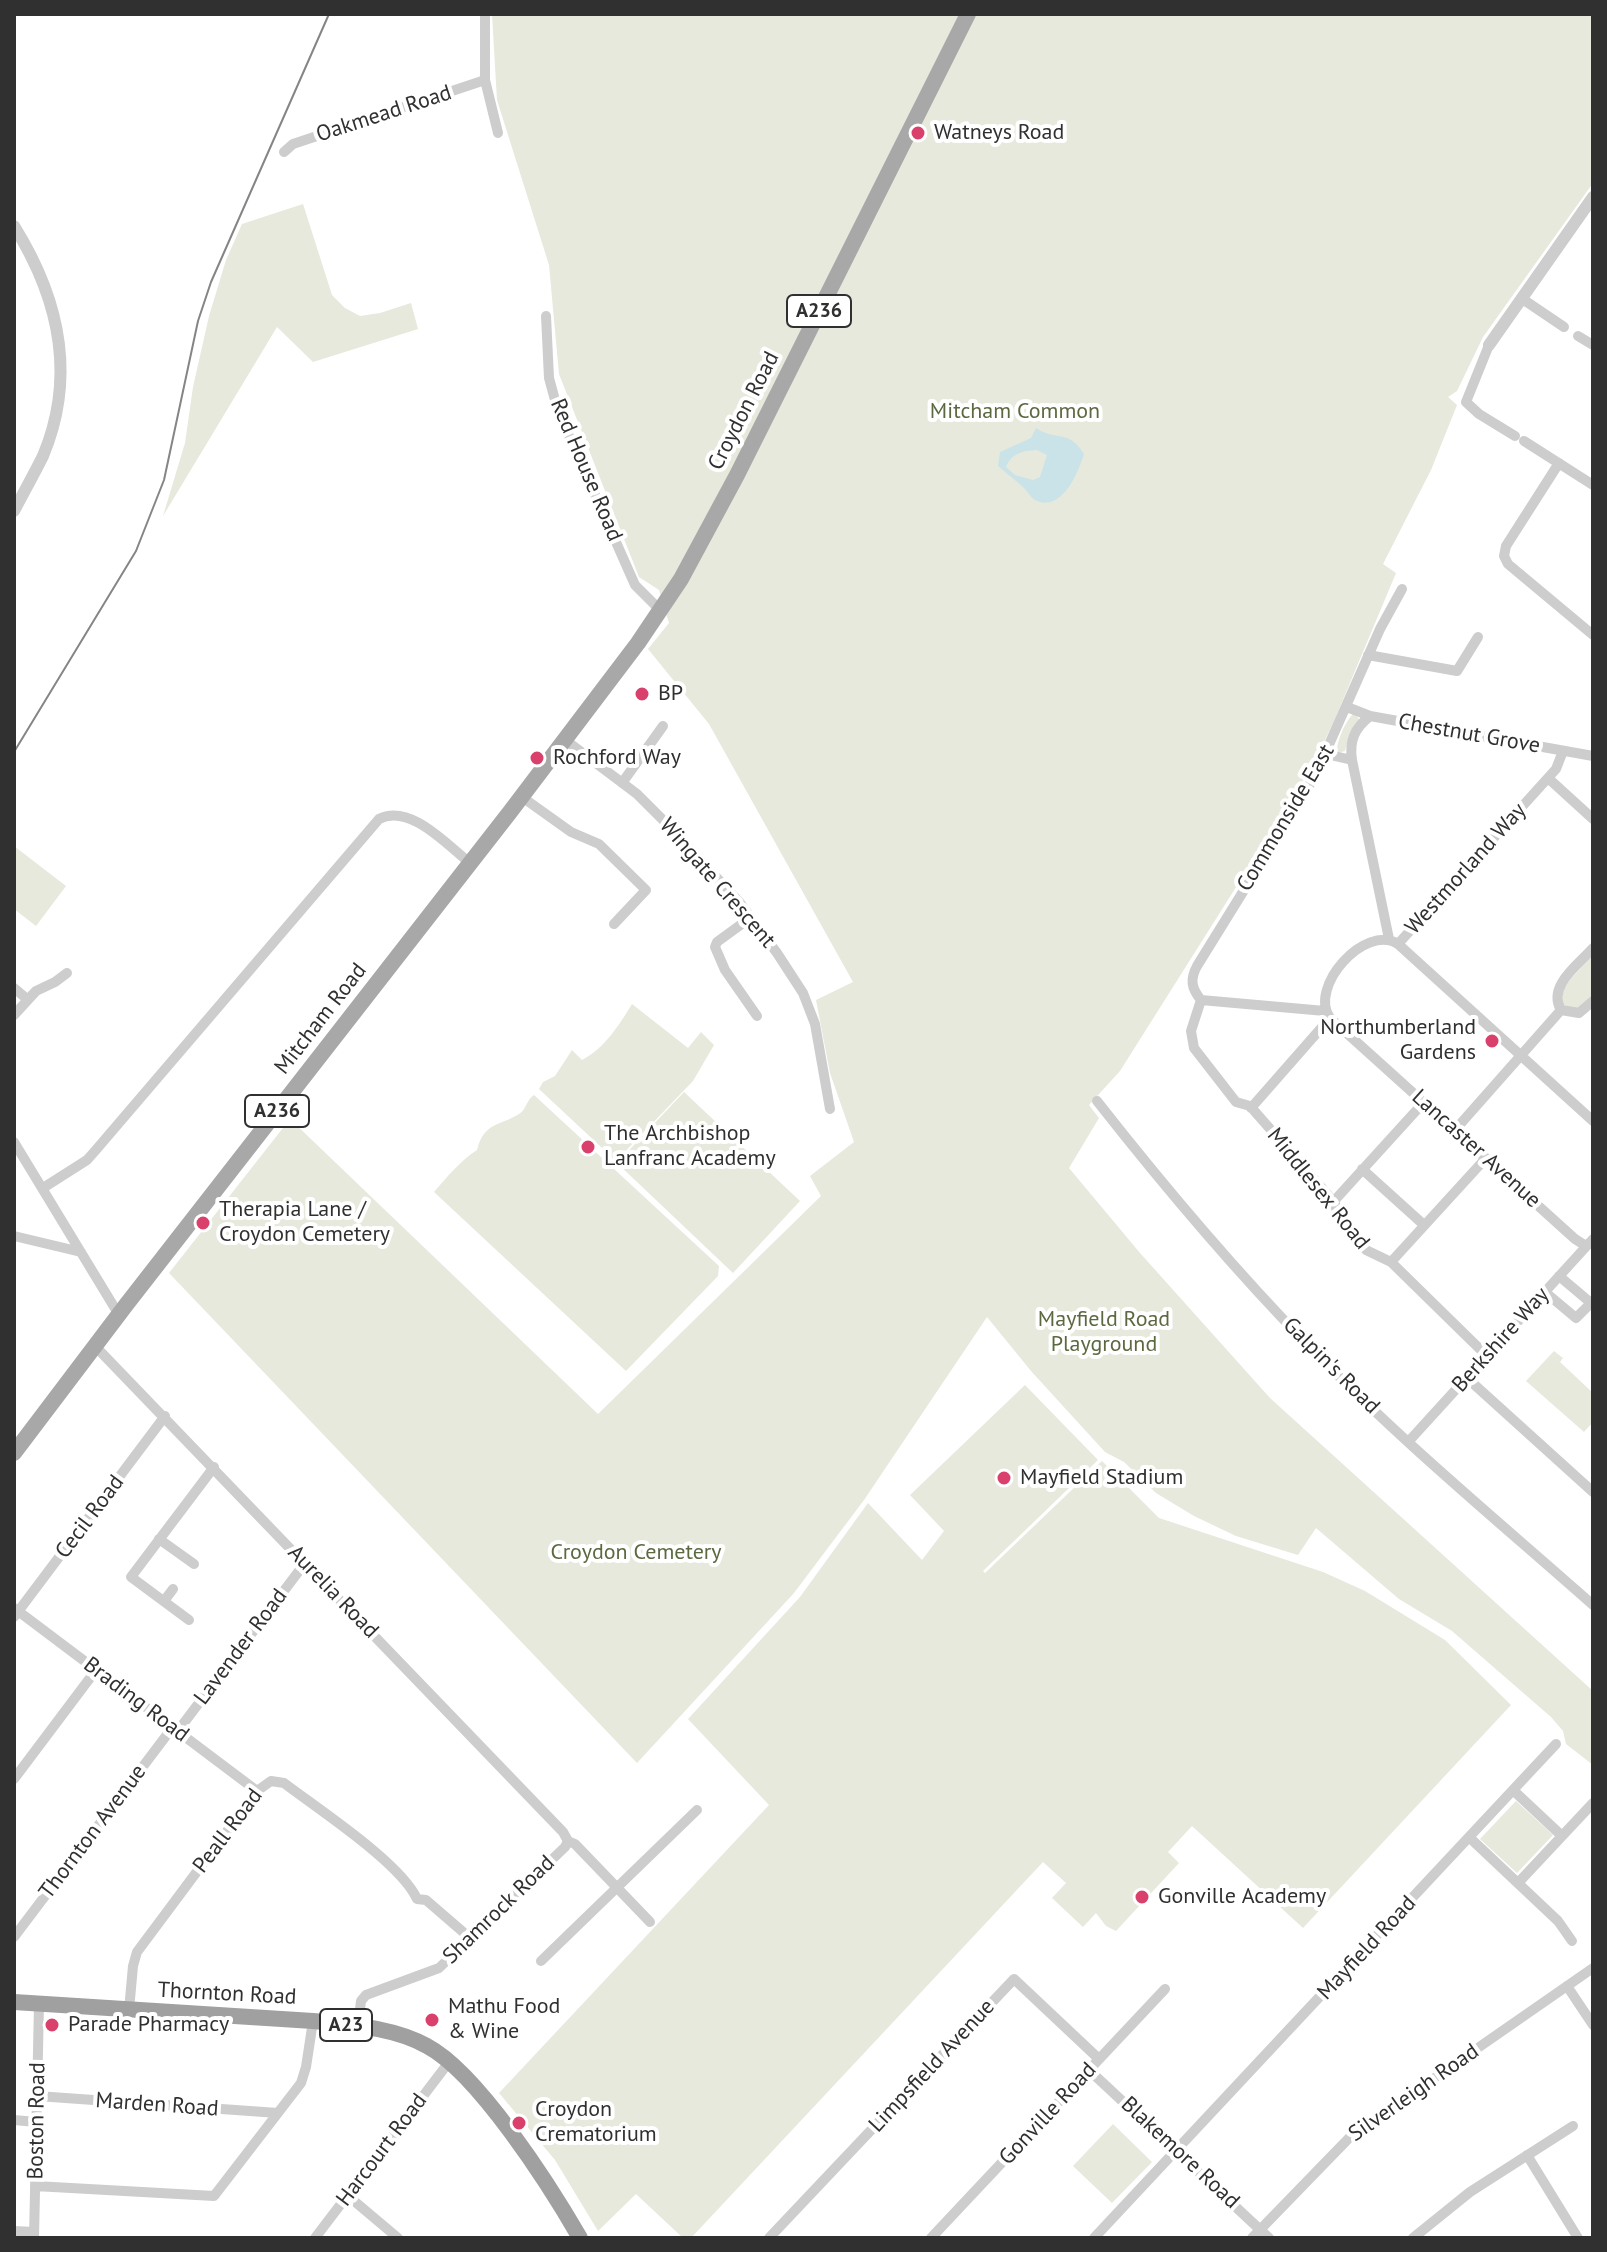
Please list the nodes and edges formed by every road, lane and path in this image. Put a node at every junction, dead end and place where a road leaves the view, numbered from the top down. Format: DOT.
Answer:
graph roads {
  1 [pos="485,14"];
  2 [pos="968,14"];
  3 [pos="485,80"];
  4 [pos="498,133"];
  5 [pos="284,152"];
  6 [pos="1593,197"];
  7 [pos="14,226"];
  8 [pos="1521,298"];
  9 [pos="546,316"];
  10 [pos="1564,327"];
  11 [pos="1578,336"];
  12 [pos="1489,345"];
  13 [pos="1593,345"];
  14 [pos="1559,463"];
  15 [pos="1593,485"];
  16 [pos="14,511"];
  17 [pos="1402,589"];
  18 [pos="661,611"];
  19 [pos="1593,635"];
  20 [pos="1478,637"];
  21 [pos="1368,655"];
  22 [pos="1347,707"];
  23 [pos="1370,716"];
  24 [pos="663,726"];
  25 [pos="564,739"];
  26 [pos="1563,751"];
  27 [pos="1326,754"];
  28 [pos="1593,756"];
  29 [pos="1352,760"];
  30 [pos="1548,778"];
  31 [pos="622,783"];
  32 [pos="522,797"];
  33 [pos="1593,819"];
  34 [pos="470,863"];
  35 [pos="750,918"];
  36 [pos="614,924"];
  37 [pos="1394,942"];
  38 [pos="1593,948"];
  39 [pos="67,973"];
  40 [pos="14,988"];
  41 [pos="27,999"];
  42 [pos="1201,1000"];
  43 [pos="1593,1001"];
  44 [pos="1561,1010"];
  45 [pos="1328,1014"];
  46 [pos="14,1015"];
  47 [pos="757,1016"];
  48 [pos="1520,1056"];
  49 [pos="1097,1101"];
  50 [pos="1424,1102"];
  51 [pos="1251,1108"];
  52 [pos="830,1109"];
  53 [pos="1593,1121"];
  54 [pos="1455,1130"];
  55 [pos="14,1142"];
  56 [pos="1486,1158"];
  57 [pos="1362,1169"];
  58 [pos="43,1188"];
  59 [pos="1334,1201"];
  60 [pos="1424,1225"];
  61 [pos="14,1236"];
  62 [pos="1590,1242"];
  63 [pos="81,1252"];
  64 [pos="1391,1262"];
  65 [pos="1559,1276"];
  66 [pos="1545,1292"];
  67 [pos="119,1315"];
  68 [pos="95,1346"];
  69 [pos="1487,1356"];
  70 [pos="1467,1378"];
  71 [pos="165,1416"];
  72 [pos="1409,1441"];
  73 [pos="14,1453"];
  74 [pos="214,1467"];
  75 [pos="1593,1492"];
  76 [pos="159,1539"];
  77 [pos="305,1563"];
  78 [pos="194,1564"];
  79 [pos="173,1589"];
  80 [pos="164,1601"];
  81 [pos="1593,1605"];
  82 [pos="15,1612"];
  83 [pos="189,1620"];
  84 [pos="96,1670"];
  85 [pos="174,1730"];
  86 [pos="1556,1744"];
  87 [pos="14,1779"];
  88 [pos="257,1791"];
  89 [pos="1514,1791"];
  90 [pos="1593,1803"];
  91 [pos="697,1810"];
  92 [pos="1562,1836"];
  93 [pos="1470,1838"];
  94 [pos="568,1841"];
  95 [pos="1518,1883"];
  96 [pos="617,1888"];
  97 [pos="650,1922"];
  98 [pos="14,1937"];
  99 [pos="470,1938"];
  100 [pos="1572,1941"];
  101 [pos="541,1961"];
  102 [pos="1590,1966"];
  103 [pos="1567,1986"];
  104 [pos="1165,1989"];
  105 [pos="14,2002"];
  106 [pos="39,2004"];
  107 [pos="129,2010"];
  108 [pos="313,2021"];
  109 [pos="1593,2025"];
  110 [pos="358,2026"];
  111 [pos="1099,2059"];
  112 [pos="449,2062"];
  113 [pos="1089,2070"];
  114 [pos="37,2096"];
  115 [pos="278,2113"];
  116 [pos="14,2120"];
  117 [pos="36,2122"];
  118 [pos="1573,2126"];
  119 [pos="1177,2151"];
  120 [pos="1527,2155"];
  121 [pos="35,2186"];
  122 [pos="347,2195"];
  123 [pos="1261,2229"];
  124 [pos="14,2231"];
  125 [pos="34,2235"];
  126 [pos="575,2236"];
  127 [pos="315,2238"];
  128 [pos="398,2238"];
  129 [pos="769,2238"];
  130 [pos="931,2238"];
  131 [pos="1094,2238"];
  132 [pos="1252,2238"];
  133 [pos="1269,2238"];
  134 [pos="1413,2238"];
  135 [pos="1578,2238"];
  1 -- 3 [label="street"];
  2 -- 18 [label="main road, Croydon Road / A236"];
  3 -- 4 [label="street"];
  3 -- 5 [label="street, Oakmead Road"];
  6 -- 8 [label="street"];
  7 -- 16 [label="street"];
  8 -- 10 [label="street"];
  8 -- 12 [label="street"];
  9 -- 18 [label="street, Red House Road"];
  11 -- 13 [label="street"];
  12 -- 14 [label="street"];
  14 -- 15 [label="street"];
  14 -- 19 [label="street"];
  17 -- 21 [label="street, Commonside East"];
  18 -- 25 [label="main road, Mitcham Road / A236"];
  20 -- 21 [label="street"];
  21 -- 22 [label="street, Commonside East"];
  22 -- 23 [label="street, Chestnut Grove"];
  22 -- 27 [label="street, Commonside East"];
  23 -- 26 [label="street, Chestnut Grove"];
  23 -- 29 [label="street"];
  24 -- 31 [label="street"];
  25 -- 31 [label="street, Wingate Crescent"];
  25 -- 32 [label="main road, Mitcham Road / A236"];
  26 -- 28 [label="street, Chestnut Grove"];
  26 -- 30 [label="street, Westmorland Way"];
  27 -- 29 [label="street"];
  27 -- 42 [label="street, Commonside East"];
  29 -- 37 [label="street"];
  30 -- 33 [label="street"];
  30 -- 37 [label="street, Westmorland Way"];
  31 -- 35 [label="street, Wingate Crescent"];
  32 -- 34 [label="main road, Mitcham Road / A236"];
  32 -- 36 [label="street"];
  34 -- 58 [label="street"];
  34 -- 67 [label="main road, Mitcham Road / A236"];
  35 -- 47 [label="street"];
  35 -- 52 [label="street, Wingate Crescent"];
  37 -- 45 [label="street, Westmorland Way"];
  37 -- 48 [label="street"];
  38 -- 44 [label="street"];
  39 -- 41 [label="street"];
  40 -- 41 [label="street"];
  41 -- 46 [label="street"];
  42 -- 45 [label="street"];
  42 -- 51 [label="street, Middlesex Road"];
  43 -- 44 [label="street"];
  44 -- 48 [label="street"];
  45 -- 50 [label="street, Lancaster Avenue"];
  45 -- 51 [label="street, Westmorland Way"];
  48 -- 53 [label="street"];
  48 -- 54 [label="street"];
  49 -- 72 [label="street, Galpin's Road"];
  50 -- 54 [label="street, Lancaster Avenue"];
  50 -- 57 [label="street"];
  51 -- 59 [label="street, Middlesex Road"];
  54 -- 56 [label="street, Lancaster Avenue"];
  55 -- 58 [label="street"];
  56 -- 60 [label="street"];
  56 -- 62 [label="street, Lancaster Avenue"];
  57 -- 59 [label="street"];
  57 -- 60 [label="street"];
  58 -- 63 [label="street"];
  59 -- 64 [label="street, Middlesex Road"];
  60 -- 64 [label="street"];
  61 -- 63 [label="street"];
  62 -- 65 [label="street, Berkshire Way"];
  63 -- 67 [label="street"];
  64 -- 69 [label="street, Middlesex Road"];
  65 -- 66 [label="street, Berkshire Way"];
  65 -- 66 [label="street"];
  66 -- 69 [label="street, Berkshire Way"];
  67 -- 68 [label="main road, Mitcham Road / A236"];
  68 -- 71 [label="street, Aurelia Road"];
  68 -- 73 [label="main road, Mitcham Road / A236"];
  69 -- 70 [label="street, Berkshire Way"];
  70 -- 72 [label="street, Berkshire Way"];
  70 -- 75 [label="street"];
  71 -- 74 [label="street, Aurelia Road"];
  71 -- 82 [label="street, Cecil Road"];
  72 -- 81 [label="street, Galpin's Road"];
  74 -- 76 [label="street"];
  74 -- 77 [label="street, Aurelia Road"];
  76 -- 78 [label="street"];
  76 -- 80 [label="street"];
  77 -- 85 [label="street, Lavender Road"];
  77 -- 94 [label="street, Aurelia Road"];
  79 -- 80 [label="street"];
  80 -- 83 [label="street"];
  82 -- 84 [label="street, Brading Road"];
  84 -- 85 [label="street, Brading Road"];
  84 -- 87 [label="street"];
  85 -- 88 [label="street, Brading Road"];
  85 -- 98 [label="street, Thornton Avenue"];
  86 -- 89 [label="street, Mayfield Road"];
  88 -- 99 [label="street, Peall Road"];
  88 -- 107 [label="street, Peall Road"];
  89 -- 92 [label="street"];
  89 -- 93 [label="street, Mayfield Road"];
  90 -- 92 [label="street"];
  91 -- 96 [label="street"];
  92 -- 95 [label="street"];
  93 -- 95 [label="street"];
  93 -- 119 [label="street, Mayfield Road"];
  94 -- 96 [label="street, Aurelia Road"];
  94 -- 99 [label="street, Shamrock Road"];
  95 -- 100 [label="street"];
  96 -- 97 [label="street, Aurelia Road"];
  96 -- 101 [label="street"];
  99 -- 110 [label="street, Shamrock Road"];
  102 -- 103 [label="street, Silverleigh Road"];
  103 -- 109 [label="street"];
  103 -- 123 [label="street, Silverleigh Road"];
  104 -- 111 [label="street, Gonville Road"];
  105 -- 106 [label="highway, Thornton Road / A23"];
  106 -- 107 [label="highway, Thornton Road / A23"];
  106 -- 114 [label="street, Boston Road"];
  107 -- 108 [label="highway, Thornton Road / A23"];
  108 -- 110 [label="highway, Thornton Road / A23"];
  108 -- 115 [label="street"];
  110 -- 112 [label="highway, Thornton Road / A23"];
  111 -- 113 [label="street, Gonville Road"];
  111 -- 129 [label="street, Limpsfield Avenue"];
  112 -- 122 [label="street, Harcourt Road"];
  112 -- 126 [label="highway, Thornton Road / A23"];
  113 -- 119 [label="street, Blakemore Road"];
  113 -- 130 [label="street, Gonville Road"];
  114 -- 115 [label="street, Marden Road"];
  114 -- 117 [label="street, Boston Road"];
  115 -- 121 [label="street"];
  116 -- 117 [label="street"];
  117 -- 121 [label="street, Boston Road"];
  118 -- 120 [label="street"];
  119 -- 123 [label="street, Blakemore Road"];
  119 -- 131 [label="street, Mayfield Road"];
  120 -- 134 [label="street"];
  120 -- 135 [label="street"];
  121 -- 125 [label="street, Boston Road"];
  122 -- 127 [label="street, Harcourt Road"];
  122 -- 128 [label="street"];
  123 -- 132 [label="street, Silverleigh Road"];
  123 -- 133 [label="street, Blakemore Road"];
  124 -- 125 [label="street"];
}
